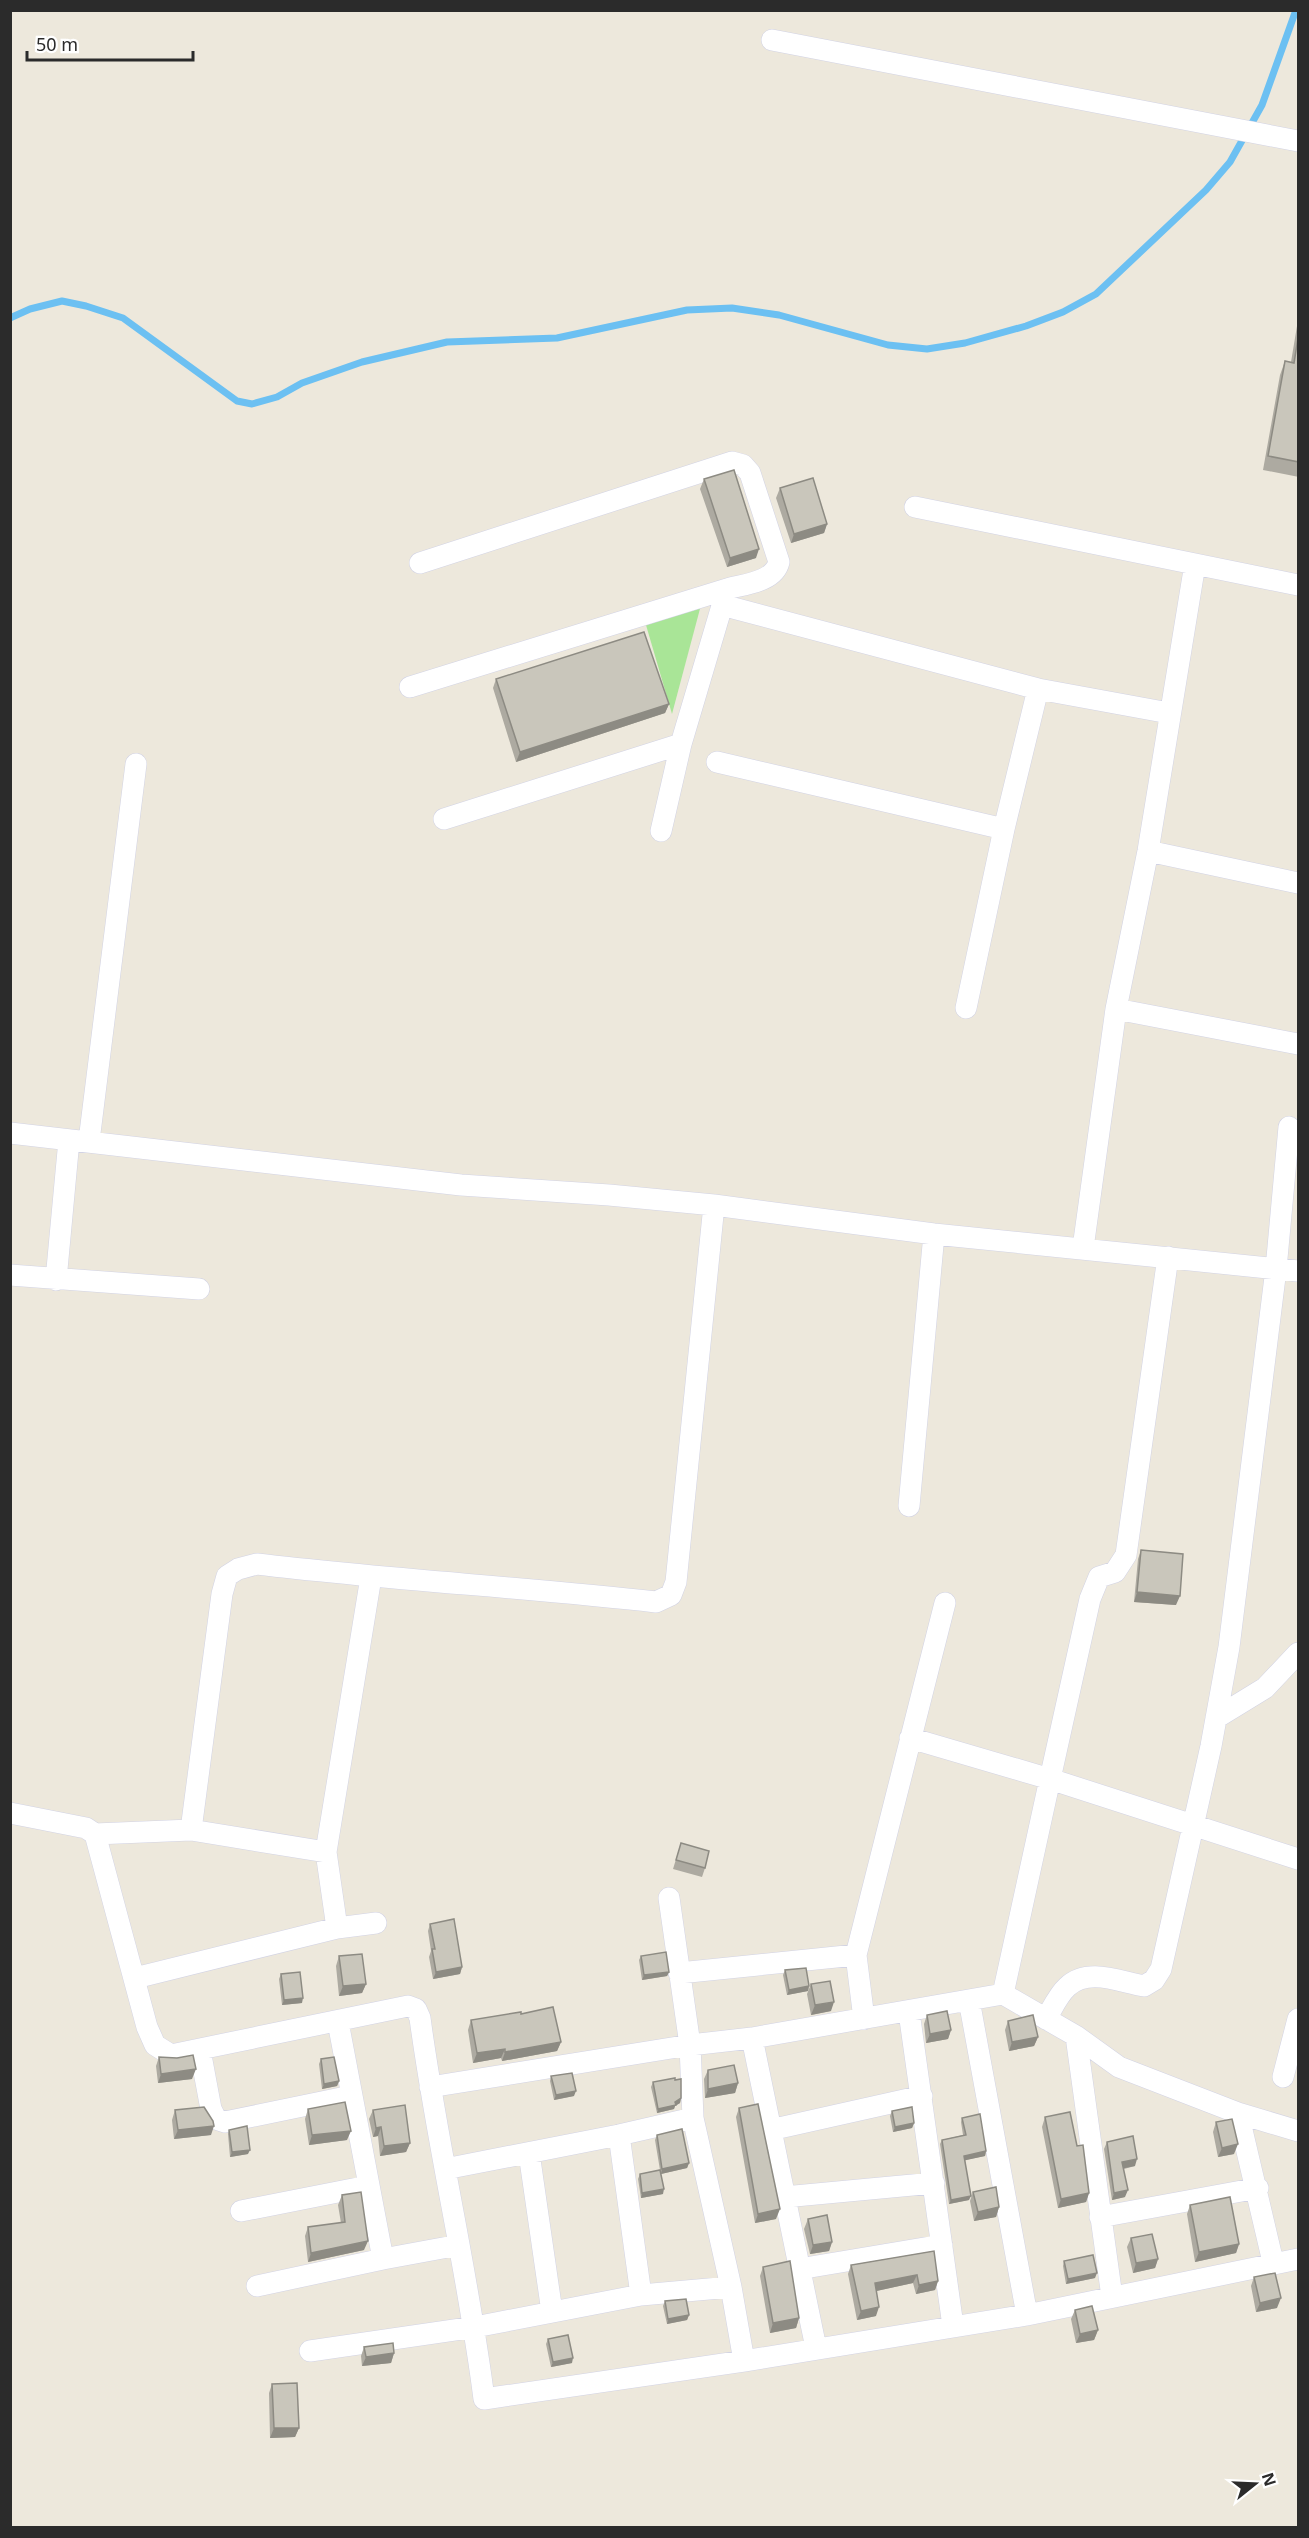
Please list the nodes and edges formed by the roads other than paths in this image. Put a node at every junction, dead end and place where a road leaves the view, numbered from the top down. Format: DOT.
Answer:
graph roads {
  1 [pos="772,40"];
  2 [pos="1299,141"];
  3 [pos="915,507"];
  4 [pos="420,563"];
  5 [pos="1195,564"];
  6 [pos="1299,585"];
  7 [pos="724,597"];
  8 [pos="410,687"];
  9 [pos="1038,689"];
  10 [pos="1169,712"];
  11 [pos="681,744"];
  12 [pos="717,762"];
  13 [pos="136,764"];
  14 [pos="444,819"];
  15 [pos="1004,829"];
  16 [pos="661,831"];
  17 [pos="1148,850"];
  18 [pos="1298,878"];
  19 [pos="966,1008"];
  20 [pos="1116,1009"];
  21 [pos="1299,1044"];
  22 [pos="1289,1127"];
  23 [pos="10,1133"];
  24 [pos="79,1141"];
  25 [pos="714,1205"];
  26 [pos="934,1234"];
  27 [pos="1083,1248"];
  28 [pos="1168,1257"];
  29 [pos="1276,1269"];
  30 [pos="1299,1271"];
  31 [pos="10,1275"];
  32 [pos="57,1280"];
  33 [pos="199,1289"];
  34 [pos="909,1506"];
  35 [pos="371,1577"];
  36 [pos="945,1603"];
  37 [pos="1299,1653"];
  38 [pos="1216,1718"];
  39 [pos="910,1738"];
  40 [pos="1050,1779"];
  41 [pos="10,1813"];
  42 [pos="1193,1826"];
  43 [pos="191,1830"];
  44 [pos="95,1834"];
  45 [pos="326,1852"];
  46 [pos="1299,1859"];
  47 [pos="669,1898"];
  48 [pos="376,1923"];
  49 [pos="337,1928"];
  50 [pos="856,1955"];
  51 [pos="679,1973"];
  52 [pos="135,1978"];
  53 [pos="1003,1994"];
  54 [pos="969,2000"];
  55 [pos="909,2012"];
  56 [pos="864,2019"];
  57 [pos="1046,2019"];
  58 [pos="1299,2019"];
  59 [pos="338,2022"];
  60 [pos="1076,2036"];
  61 [pos="752,2038"];
  62 [pos="690,2045"];
  63 [pos="200,2050"];
  64 [pos="1283,2077"];
  65 [pos="429,2087"];
  66 [pos="351,2096"];
  67 [pos="922,2096"];
  68 [pos="1238,2113"];
  69 [pos="693,2118"];
  70 [pos="770,2130"];
  71 [pos="1299,2131"];
  72 [pos="619,2135"];
  73 [pos="529,2153"];
  74 [pos="445,2169"];
  75 [pos="934,2183"];
  76 [pos="368,2186"];
  77 [pos="1257,2188"];
  78 [pos="784,2197"];
  79 [pos="241,2211"];
  80 [pos="1100,2217"];
  81 [pos="942,2245"];
  82 [pos="459,2246"];
  83 [pos="383,2259"];
  84 [pos="1299,2259"];
  85 [pos="1273,2262"];
  86 [pos="799,2269"];
  87 [pos="257,2286"];
  88 [pos="731,2287"];
  89 [pos="641,2295"];
  90 [pos="1112,2297"];
  91 [pos="552,2312"];
  92 [pos="1027,2315"];
  93 [pos="953,2326"];
  94 [pos="475,2327"];
  95 [pos="816,2348"];
  96 [pos="310,2351"];
  97 [pos="744,2361"];
  1 -- 2 [label="street"];
  3 -- 5 [label="street"];
  4 -- 7 [label="street"];
  5 -- 6 [label="street"];
  5 -- 10 [label="street"];
  7 -- 8 [label="street"];
  7 -- 9 [label="street"];
  7 -- 11 [label="street"];
  9 -- 10 [label="street"];
  9 -- 15 [label="street"];
  10 -- 17 [label="street"];
  11 -- 14 [label="street"];
  11 -- 16 [label="street"];
  12 -- 15 [label="street"];
  13 -- 24 [label="street"];
  15 -- 19 [label="street"];
  17 -- 18 [label="street"];
  17 -- 20 [label="street"];
  20 -- 21 [label="street"];
  20 -- 27 [label="street"];
  22 -- 29 [label="street"];
  23 -- 24 [label="street"];
  24 -- 25 [label="street"];
  24 -- 32 [label="street"];
  25 -- 26 [label="street"];
  25 -- 35 [label="street"];
  26 -- 27 [label="street"];
  26 -- 34 [label="street"];
  27 -- 28 [label="street"];
  28 -- 29 [label="street"];
  28 -- 40 [label="street"];
  29 -- 30 [label="street"];
  29 -- 38 [label="street"];
  31 -- 32 [label="street"];
  32 -- 33 [label="street"];
  35 -- 43 [label="street"];
  35 -- 45 [label="street"];
  36 -- 39 [label="street"];
  37 -- 38 [label="street"];
  38 -- 42 [label="street"];
  39 -- 40 [label="street"];
  39 -- 50 [label="street"];
  40 -- 42 [label="street"];
  40 -- 53 [label="street"];
  41 -- 44 [label="street"];
  42 -- 46 [label="street"];
  42 -- 57 [label="street"];
  43 -- 44 [label="street"];
  43 -- 45 [label="street"];
  44 -- 52 [label="street"];
  45 -- 49 [label="street"];
  47 -- 51 [label="street"];
  48 -- 49 [label="street"];
  49 -- 52 [label="street"];
  50 -- 51 [label="street"];
  50 -- 56 [label="street"];
  51 -- 62 [label="street"];
  52 -- 63 [label="street"];
  53 -- 54 [label="street"];
  53 -- 57 [label="street"];
  54 -- 55 [label="street"];
  54 -- 92 [label="street"];
  55 -- 56 [label="street"];
  55 -- 67 [label="street"];
  56 -- 61 [label="street"];
  57 -- 60 [label="street"];
  58 -- 64 [label="street"];
  59 -- 63 [label="street"];
  59 -- 65 [label="street"];
  59 -- 66 [label="street"];
  60 -- 68 [label="street"];
  60 -- 80 [label="street"];
  61 -- 62 [label="street"];
  61 -- 70 [label="street"];
  62 -- 65 [label="street"];
  62 -- 69 [label="street"];
  63 -- 66 [label="street"];
  65 -- 74 [label="street"];
  66 -- 76 [label="street"];
  67 -- 70 [label="street"];
  67 -- 75 [label="street"];
  68 -- 71 [label="street"];
  68 -- 77 [label="street"];
  69 -- 72 [label="street"];
  69 -- 88 [label="street"];
  70 -- 78 [label="street"];
  72 -- 73 [label="street"];
  72 -- 89 [label="street"];
  73 -- 74 [label="street"];
  73 -- 91 [label="street"];
  74 -- 82 [label="street"];
  75 -- 78 [label="street"];
  75 -- 81 [label="street"];
  76 -- 79 [label="street"];
  76 -- 83 [label="street"];
  77 -- 80 [label="street"];
  77 -- 85 [label="street"];
  78 -- 86 [label="street"];
  80 -- 90 [label="street"];
  81 -- 86 [label="street"];
  81 -- 93 [label="street"];
  82 -- 83 [label="street"];
  82 -- 94 [label="street"];
  83 -- 87 [label="street"];
  84 -- 85 [label="street"];
  85 -- 90 [label="street"];
  86 -- 95 [label="street"];
  88 -- 89 [label="street"];
  88 -- 97 [label="street"];
  89 -- 91 [label="street"];
  90 -- 92 [label="street"];
  91 -- 94 [label="street"];
  92 -- 93 [label="street"];
  93 -- 95 [label="street"];
  94 -- 96 [label="street"];
  94 -- 97 [label="street"];
  95 -- 97 [label="street"];
}
